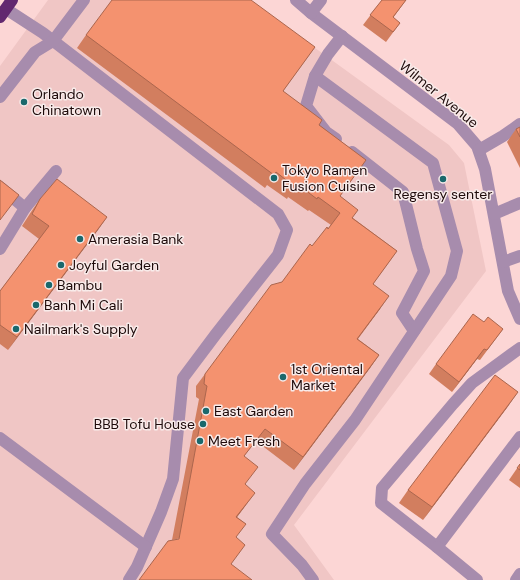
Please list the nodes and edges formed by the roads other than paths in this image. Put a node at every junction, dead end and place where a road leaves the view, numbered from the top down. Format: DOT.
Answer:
graph roads {
  1 [pos="84,0"];
  2 [pos="296,0"];
  3 [pos="321,0"];
  4 [pos="6,9"];
  5 [pos="311,13"];
  6 [pos="342,36"];
  7 [pos="53,41"];
  8 [pos="315,76"];
  9 [pos="0,97"];
  10 [pos="520,124"];
  11 [pos="479,150"];
  12 [pos="56,171"];
  13 [pos="0,187"];
  14 [pos="520,203"];
  15 [pos="25,208"];
  16 [pos="494,214"];
  17 [pos="0,250"];
  18 [pos="520,256"];
  19 [pos="503,262"];
  20 [pos="520,319"];
  21 [pos="414,331"];
  22 [pos="520,348"];
  23 [pos="520,437"];
  24 [pos="0,438"];
  25 [pos="146,547"];
  26 [pos="437,547"];
  27 [pos="520,574"];
  28 [pos="129,580"];
  29 [pos="313,580"];
  30 [pos="477,580"];
  31 [pos="516,580"];
  1 -- 7 [label="street"];
  2 -- 5 [label="street, Wilmer Avenue"];
  3 -- 5 [label="street"];
  4 -- 7 [label="street"];
  5 -- 6 [label="street, Wilmer Avenue"];
  6 -- 8 [label="street"];
  6 -- 11 [label="street, Wilmer Avenue"];
  7 -- 9 [label="street"];
  7 -- 25 [label="street"];
  8 -- 21 [label="street"];
  8 -- 21 [label="street"];
  10 -- 11 [label="street"];
  11 -- 16 [label="street, Wilmer Avenue"];
  12 -- 15 [label="street"];
  13 -- 15 [label="street"];
  14 -- 16 [label="street"];
  15 -- 17 [label="street"];
  16 -- 19 [label="street, Wilmer Avenue"];
  18 -- 19 [label="street"];
  19 -- 20 [label="street, Wilmer Avenue"];
  21 -- 29 [label="street"];
  22 -- 26 [label="street"];
  23 -- 26 [label="street"];
  24 -- 25 [label="street"];
  25 -- 28 [label="street"];
  26 -- 30 [label="street"];
  27 -- 31 [label="street"];
}
